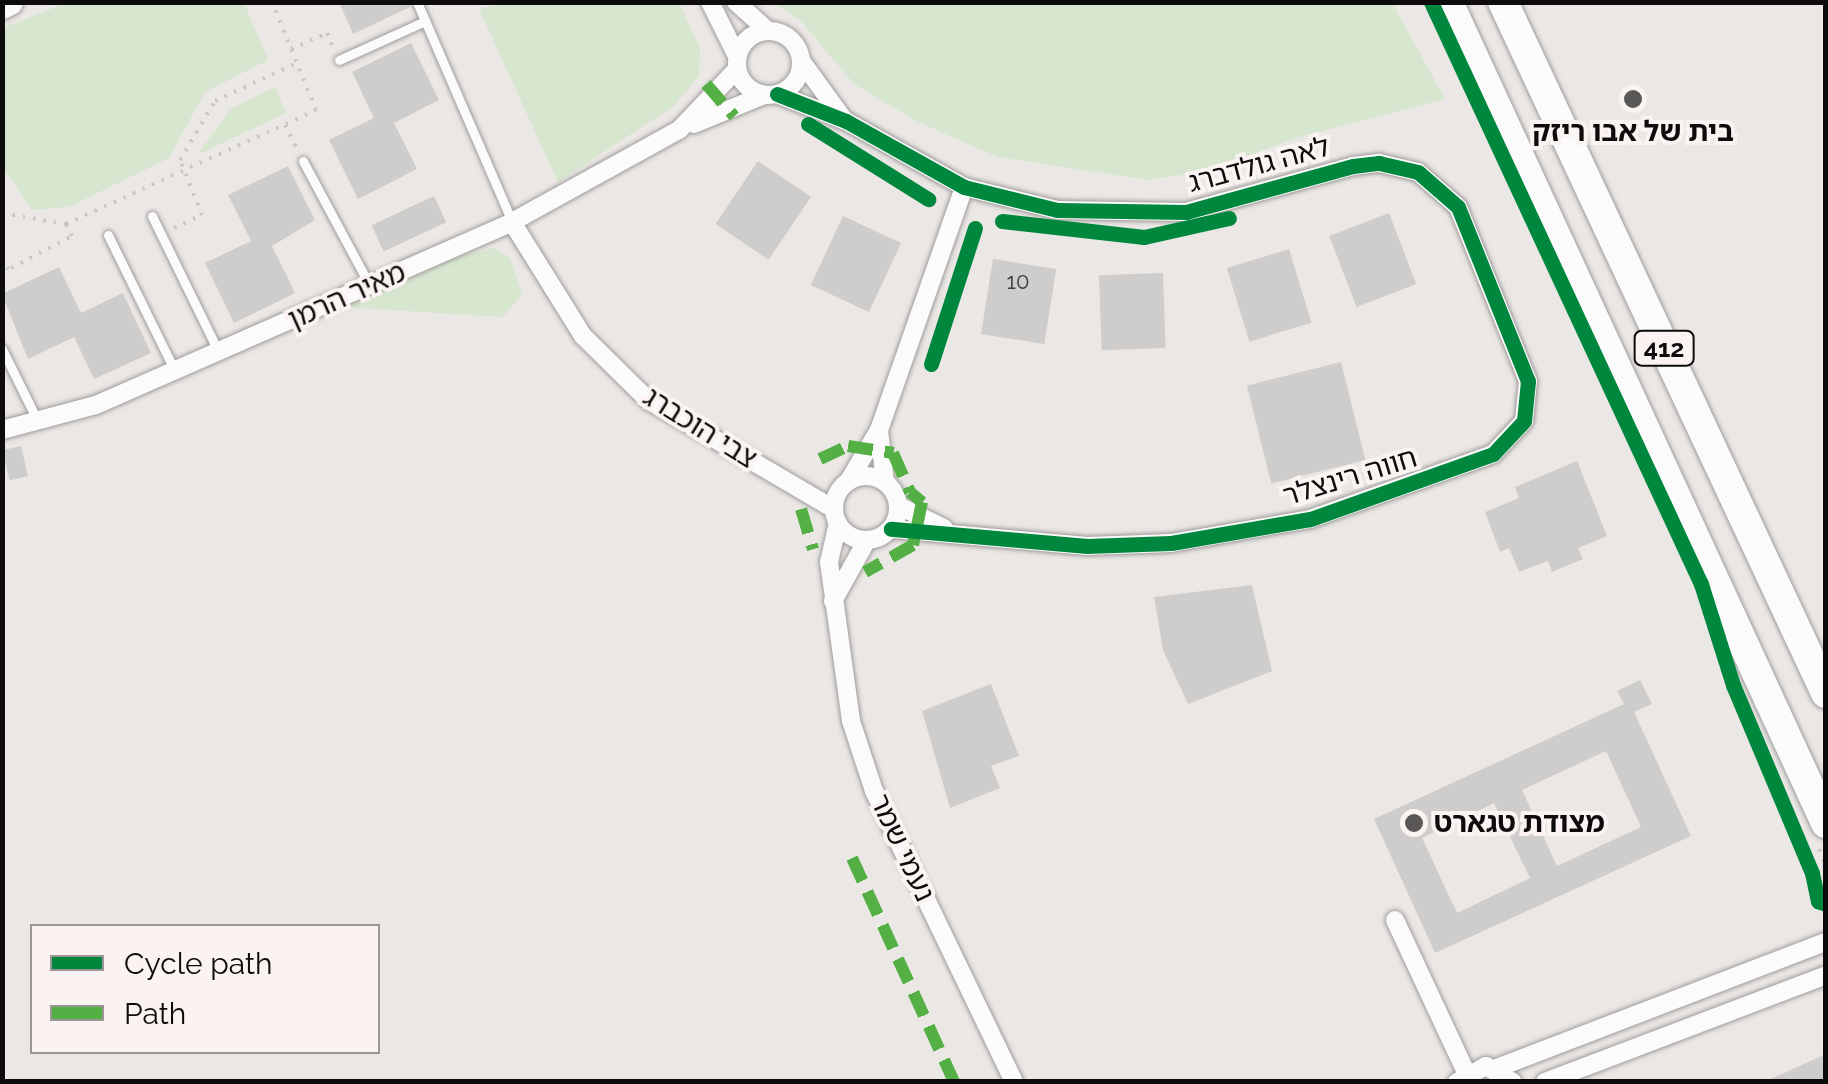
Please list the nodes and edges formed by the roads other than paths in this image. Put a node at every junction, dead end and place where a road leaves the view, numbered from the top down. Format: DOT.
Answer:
graph roads {
  1 [pos="10,2"];
  2 [pos="417,2"];
  3 [pos="710,2"];
  4 [pos="736,2"];
  5 [pos="1448,2"];
  6 [pos="2,6"];
  7 [pos="1507,10"];
  8 [pos="425,21"];
  9 [pos="768,31"];
  10 [pos="801,58"];
  11 [pos="339,60"];
  12 [pos="737,62"];
  13 [pos="771,95"];
  14 [pos="846,121"];
  15 [pos="679,130"];
  16 [pos="302,161"];
  17 [pos="1418,172"];
  18 [pos="964,187"];
  19 [pos="152,216"];
  20 [pos="512,222"];
  21 [pos="108,235"];
  22 [pos="370,286"];
  23 [pos="2,349"];
  24 [pos="218,352"];
  25 [pos="175,371"];
  26 [pos="38,422"];
  27 [pos="2,430"];
  28 [pos="879,430"];
  29 [pos="790,481"];
  30 [pos="885,482"];
  31 [pos="846,484"];
  32 [pos="899,506"];
  33 [pos="836,516"];
  34 [pos="891,529"];
  35 [pos="954,532"];
  36 [pos="867,540"];
  37 [pos="833,602"];
  38 [pos="1826,693"];
  39 [pos="1826,823"];
  40 [pos="1395,920"];
  41 [pos="1826,942"];
  42 [pos="1826,975"];
  43 [pos="1497,1068"];
  44 [pos="1461,1077"];
  45 [pos="1014,1082"];
  46 [pos="1513,1082"];
  47 [pos="1546,1082"];
  1 -- 6 [label="main road"];
  2 -- 8 [label="lane"];
  3 -- 12 [label="street"];
  4 -- 9 [label="street"];
  5 -- 39 [label="main road, 412"];
  7 -- 38 [label="main road, 412"];
  8 -- 11 [label="lane"];
  8 -- 20 [label="lane"];
  9 -- 10 [label="street"];
  9 -- 12 [label="street"];
  10 -- 13 [label="street"];
  10 -- 14 [label="street, לאה גולדברג"];
  12 -- 13 [label="street"];
  12 -- 15 [label="street, מאיר הרמן"];
  13 -- 14 [label="street, לאה גולדברג"];
  13 -- 15 [label="street, מאיר הרמן"];
  14 -- 18 [label="street, לאה גולדברג"];
  15 -- 20 [label="street, מאיר הרמן"];
  16 -- 22 [label="lane"];
  17 -- 18 [label="street, לאה גולדברג"];
  17 -- 35 [label="street, חווה רינצלר"];
  18 -- 28 [label="street"];
  19 -- 24 [label="lane"];
  20 -- 22 [label="street, מאיר הרמן"];
  20 -- 29 [label="street, צבי הוכברג"];
  21 -- 25 [label="lane"];
  22 -- 24 [label="street, מאיר הרמן"];
  23 -- 26 [label="lane"];
  24 -- 25 [label="street, מאיר הרמן"];
  25 -- 26 [label="street, מאיר הרמן"];
  26 -- 27 [label="street, מאיר הרמן"];
  28 -- 30 [label="street"];
  28 -- 31 [label="street"];
  29 -- 31 [label="street, צבי הוכברג"];
  29 -- 33 [label="street, צבי הוכברג"];
  30 -- 31 [label="street"];
  30 -- 32 [label="street"];
  31 -- 33 [label="street"];
  32 -- 34 [label="street"];
  32 -- 35 [label="street, חווה רינצלר"];
  33 -- 36 [label="street"];
  33 -- 37 [label="street, נעמי שמר"];
  34 -- 35 [label="street, חווה רינצלר"];
  34 -- 36 [label="street"];
  36 -- 37 [label="street"];
  37 -- 45 [label="street, נעמי שמר"];
  40 -- 44 [label="street"];
  41 -- 43 [label="street"];
  42 -- 47 [label="street"];
  43 -- 44 [label="street"];
  43 -- 46 [label="street"];
}
